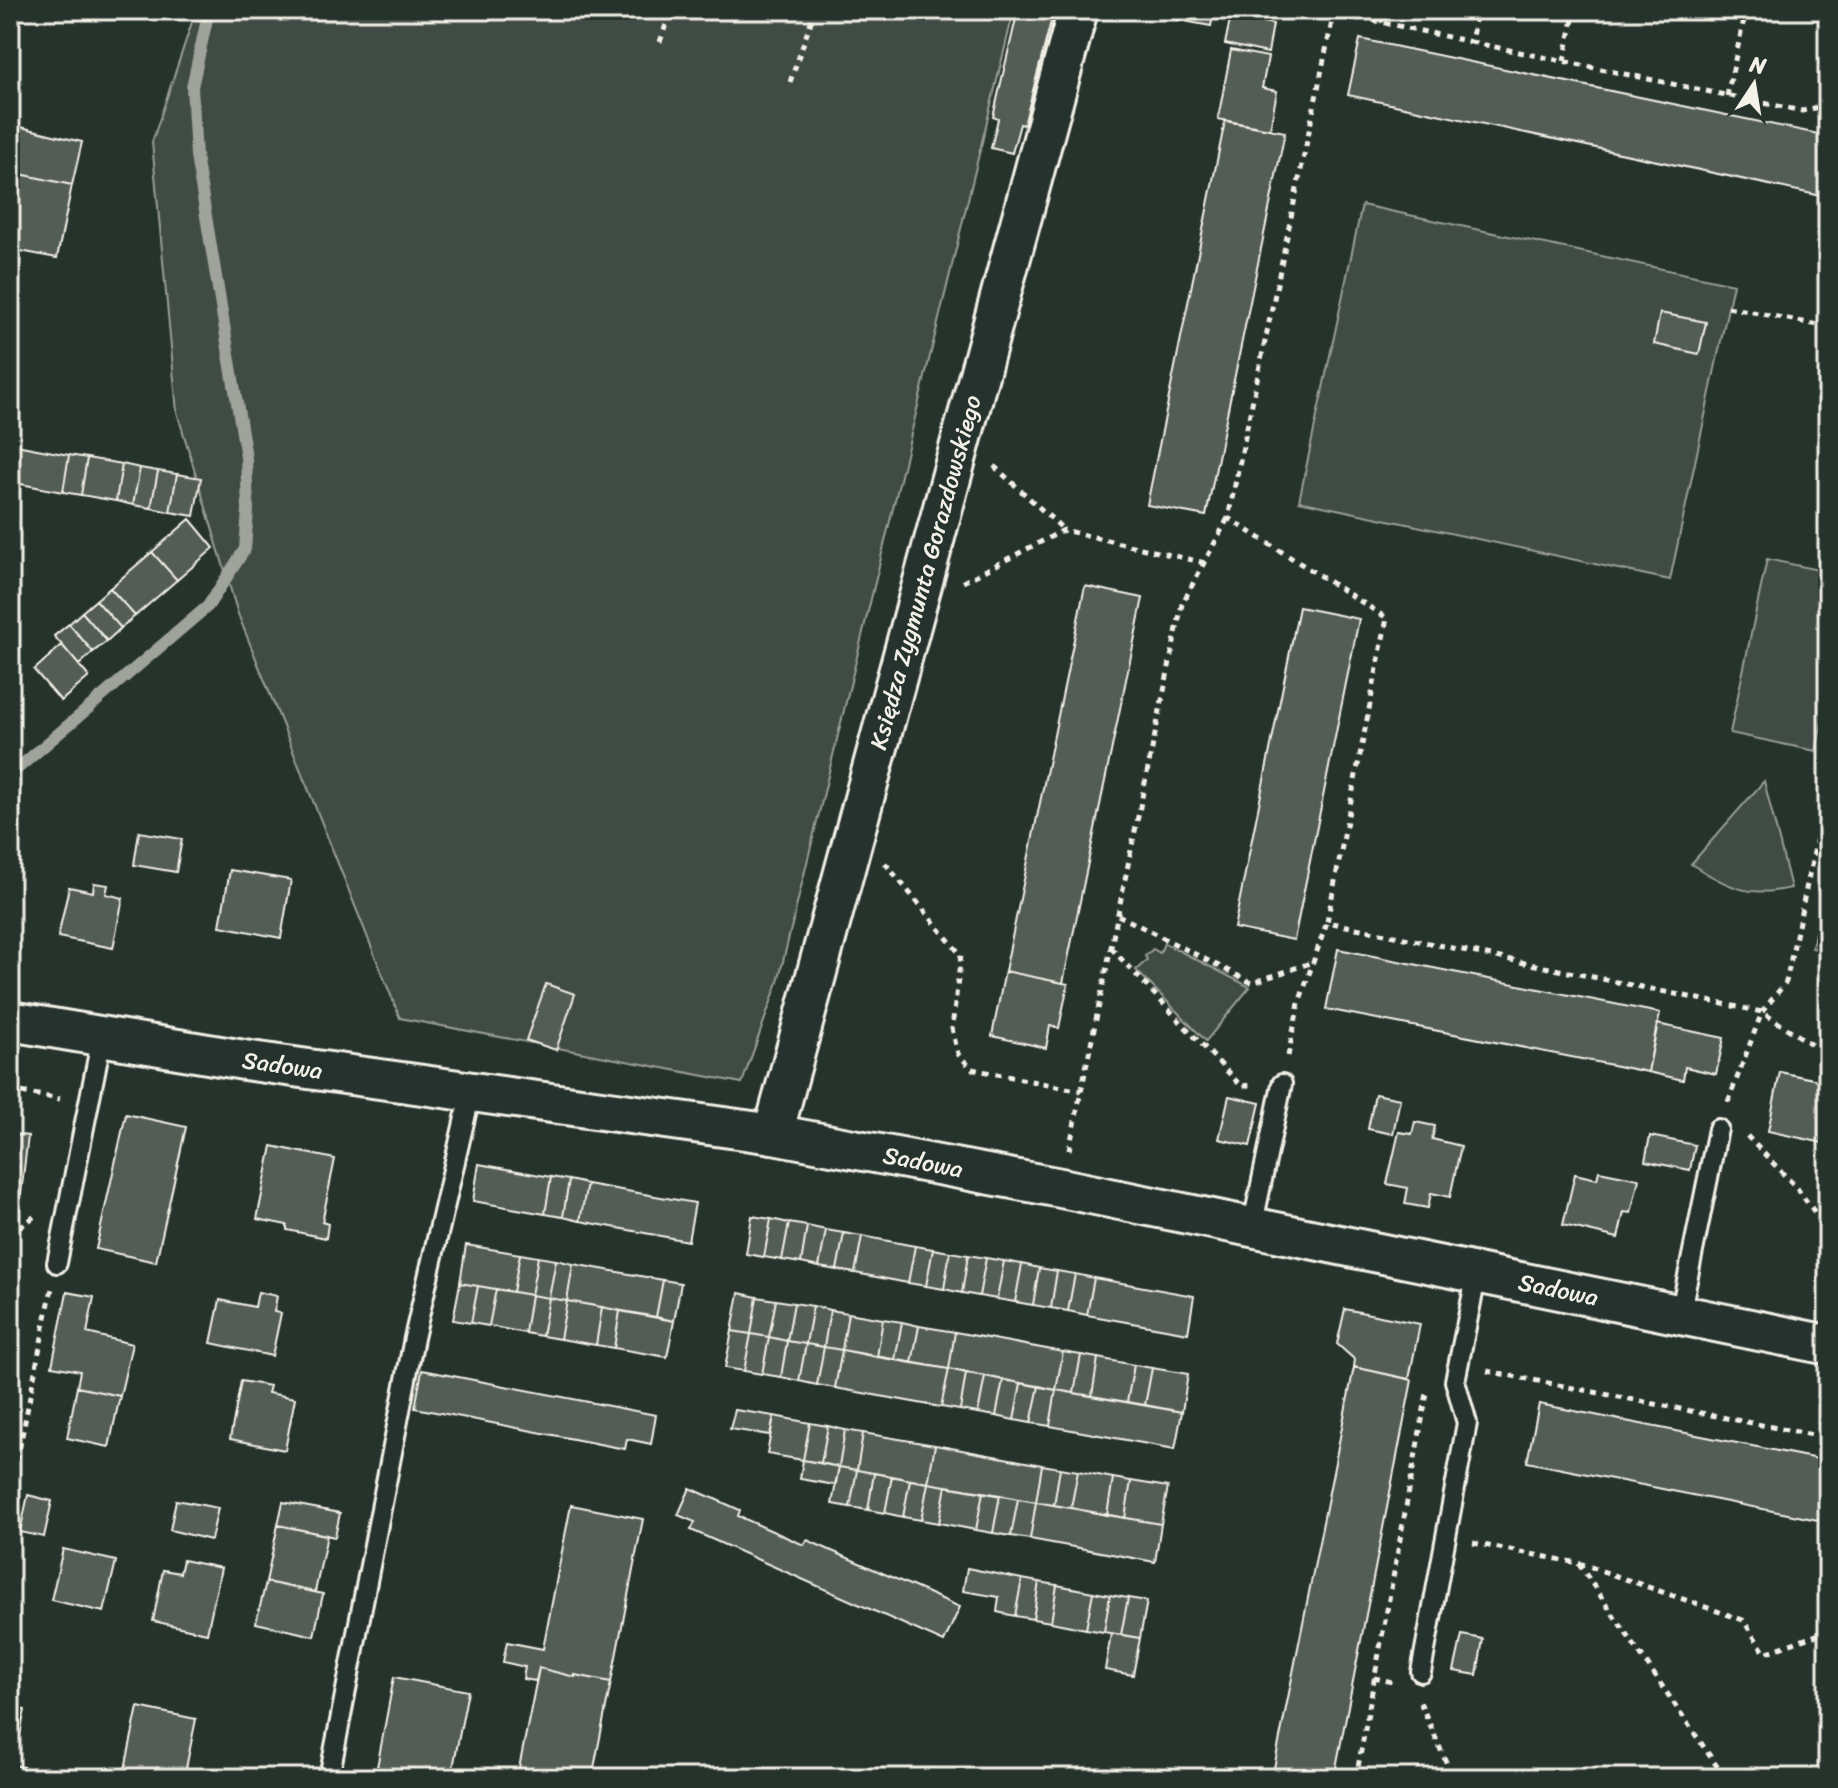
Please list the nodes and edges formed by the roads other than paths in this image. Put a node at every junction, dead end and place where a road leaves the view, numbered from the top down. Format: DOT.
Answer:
graph roads {
  1 [pos="1078,10"];
  2 [pos="10,1021"];
  3 [pos="102,1037"];
  4 [pos="1282,1084"];
  5 [pos="471,1092"];
  6 [pos="1722,1120"];
  7 [pos="773,1134"];
  8 [pos="1252,1228"];
  9 [pos="57,1263"];
  10 [pos="1477,1273"];
  11 [pos="1680,1315"];
  12 [pos="1828,1345"];
  13 [pos="1421,1672"];
  14 [pos="329,1778"];
  1 -- 7 [label="street, Księdza Zygmunta Gorazdowskiego"];
  2 -- 3 [label="street, Sadowa"];
  3 -- 5 [label="street, Sadowa"];
  3 -- 9 [label="lane"];
  4 -- 8 [label="lane"];
  5 -- 7 [label="street, Sadowa"];
  5 -- 14 [label="lane"];
  6 -- 11 [label="lane"];
  7 -- 8 [label="street, Sadowa"];
  8 -- 10 [label="street, Sadowa"];
  10 -- 11 [label="street, Sadowa"];
  10 -- 13 [label="lane"];
  11 -- 12 [label="street, Sadowa"];
}
